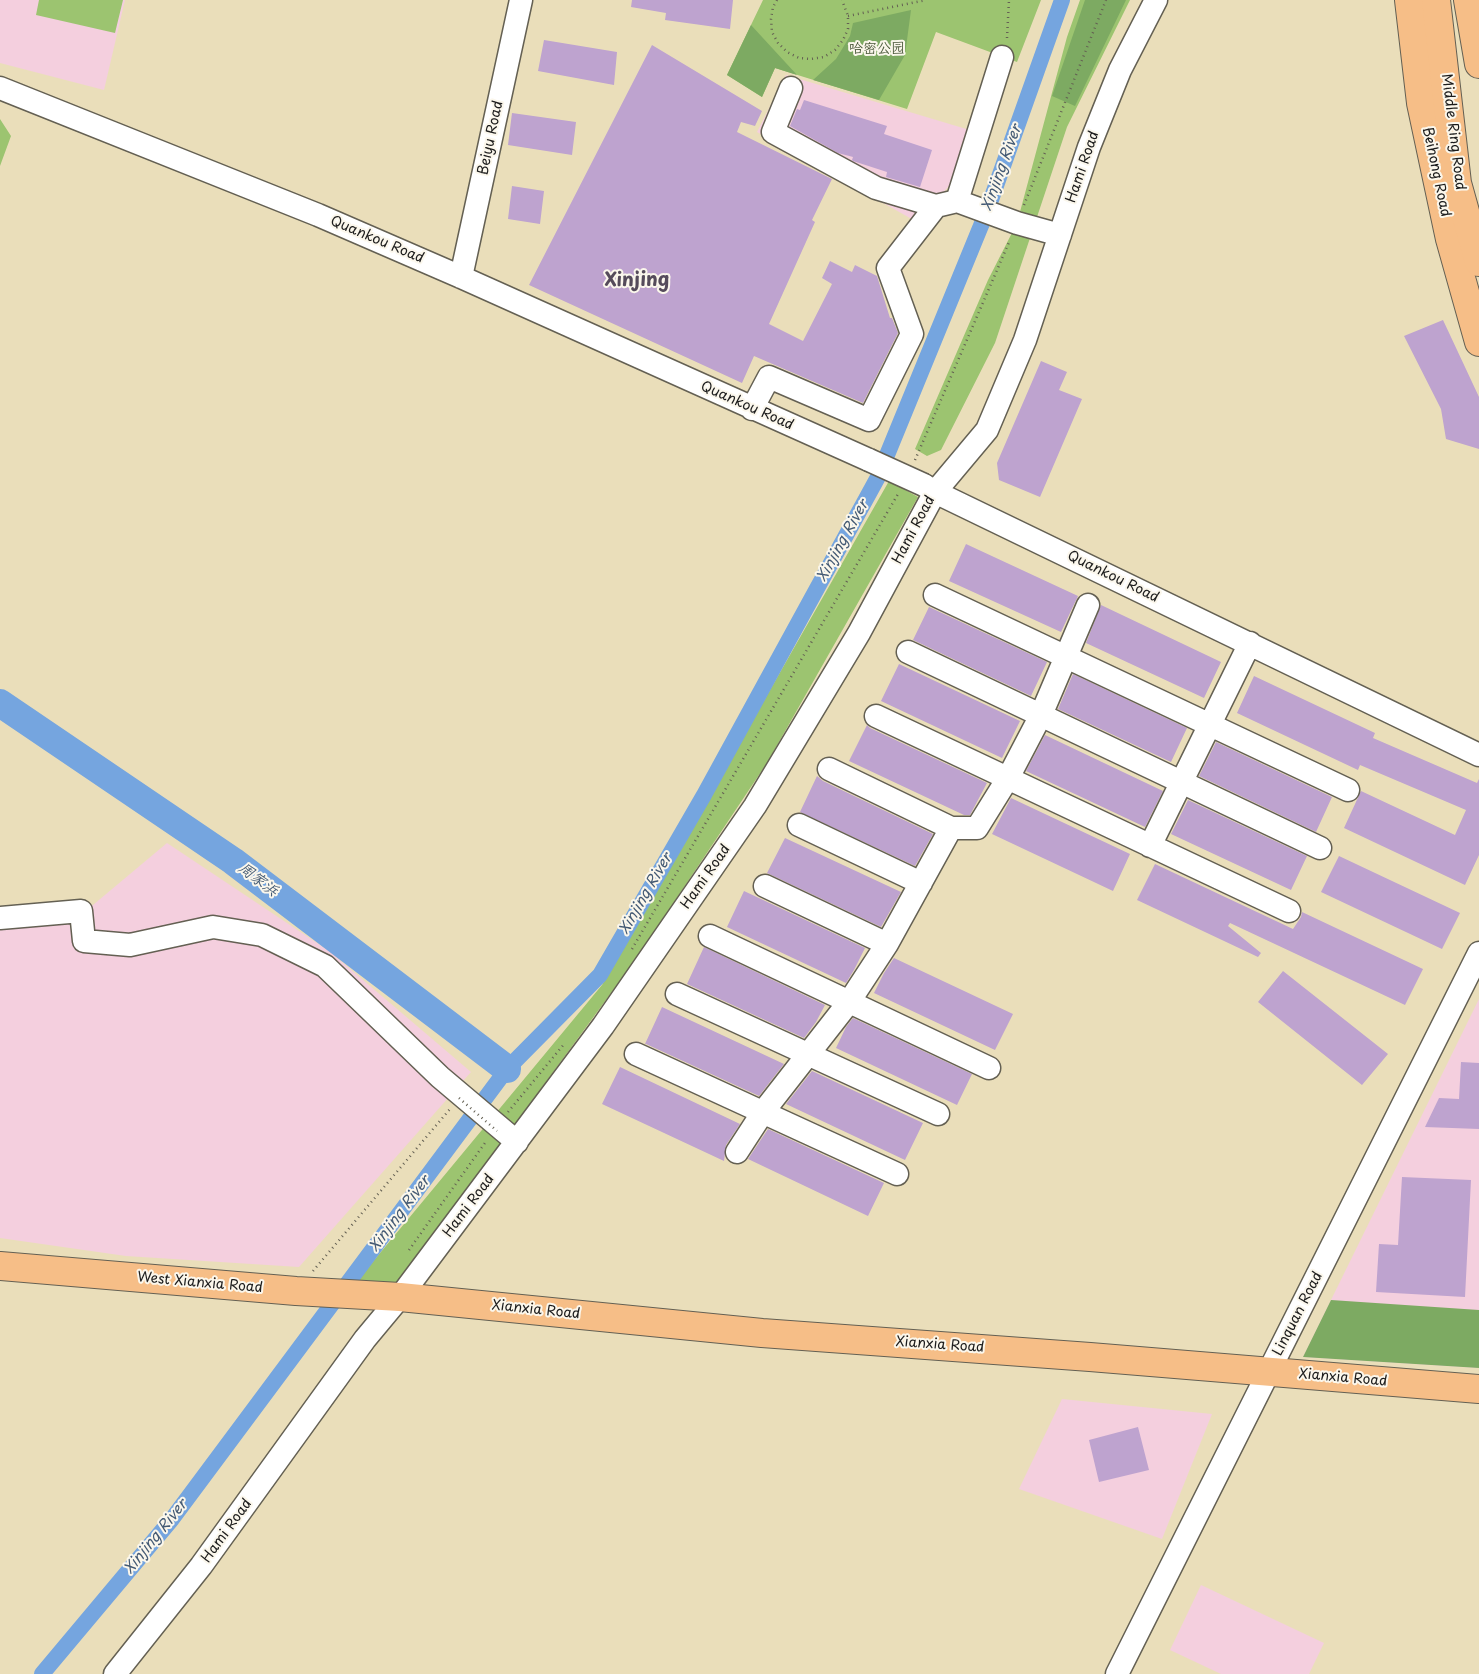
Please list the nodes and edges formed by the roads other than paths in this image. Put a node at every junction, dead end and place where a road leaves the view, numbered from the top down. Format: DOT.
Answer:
graph roads {
  1 [pos="521,0"];
  2 [pos="1156,0"];
  3 [pos="1409,0"];
  4 [pos="1436,0"];
  5 [pos="1468,0"];
  6 [pos="1002,57"];
  7 [pos="1479,64"];
  8 [pos="0,88"];
  9 [pos="791,88"];
  10 [pos="946,204"];
  11 [pos="1060,235"];
  12 [pos="1478,259"];
  13 [pos="461,277"];
  14 [pos="1479,342"];
  15 [pos="752,409"];
  16 [pos="922,485"];
  17 [pos="936,595"];
  18 [pos="1088,605"];
  19 [pos="1250,643"];
  20 [pos="908,652"];
  21 [pos="1065,656"];
  22 [pos="1041,715"];
  23 [pos="876,716"];
  24 [pos="1209,725"];
  25 [pos="1479,755"];
  26 [pos="829,769"];
  27 [pos="1008,778"];
  28 [pos="1181,782"];
  29 [pos="1348,790"];
  30 [pos="799,825"];
  31 [pos="951,828"];
  32 [pos="1150,846"];
  33 [pos="1320,848"];
  34 [pos="921,883"];
  35 [pos="765,886"];
  36 [pos="1289,911"];
  37 [pos="0,918"];
  38 [pos="710,936"];
  39 [pos="887,944"];
  40 [pos="1479,953"];
  41 [pos="677,994"];
  42 [pos="849,1002"];
  43 [pos="636,1054"];
  44 [pos="807,1054"];
  45 [pos="989,1068"];
  46 [pos="763,1112"];
  47 [pos="938,1114"];
  48 [pos="517,1142"];
  49 [pos="737,1152"];
  50 [pos="897,1174"];
  51 [pos="0,1266"];
  52 [pos="400,1297"];
  53 [pos="1269,1372"];
  54 [pos="1479,1389"];
  55 [pos="114,1674"];
  56 [pos="1117,1674"];
  1 -- 13 [label="street, Beiyu Road"];
  2 -- 11 [label="street, Hami Road"];
  3 -- 14 [label="main road, Beihong Road"];
  4 -- 12 [label="main road, Middle Ring Road"];
  5 -- 7 [label="main road"];
  6 -- 10 [label="street"];
  8 -- 13 [label="street, Quankou Road"];
  9 -- 10 [label="street"];
  10 -- 11 [label="street"];
  10 -- 15 [label="street"];
  11 -- 16 [label="street, Hami Road"];
  13 -- 15 [label="street, Quankou Road"];
  15 -- 16 [label="street, Quankou Road, bridge"];
  16 -- 19 [label="street, Quankou Road"];
  16 -- 48 [label="street, Hami Road"];
  17 -- 21 [label="street"];
  18 -- 21 [label="street"];
  19 -- 24 [label="street"];
  19 -- 25 [label="street, Quankou Road"];
  20 -- 22 [label="street"];
  21 -- 22 [label="street"];
  21 -- 24 [label="street"];
  22 -- 27 [label="street"];
  22 -- 28 [label="street"];
  23 -- 27 [label="street"];
  24 -- 28 [label="street"];
  24 -- 29 [label="street"];
  26 -- 31 [label="street"];
  27 -- 31 [label="street"];
  27 -- 32 [label="street"];
  28 -- 32 [label="street"];
  28 -- 33 [label="street"];
  30 -- 34 [label="street"];
  31 -- 34 [label="street"];
  32 -- 36 [label="street"];
  34 -- 39 [label="street"];
  35 -- 39 [label="street"];
  37 -- 48 [label="street"];
  38 -- 42 [label="street"];
  39 -- 42 [label="street"];
  40 -- 53 [label="street, Linquan Road"];
  41 -- 44 [label="street"];
  42 -- 44 [label="street"];
  42 -- 45 [label="street"];
  43 -- 46 [label="street"];
  44 -- 46 [label="street"];
  44 -- 47 [label="street"];
  46 -- 49 [label="street"];
  46 -- 50 [label="street"];
  48 -- 52 [label="street, Hami Road"];
  51 -- 52 [label="main road, West Xianxia Road"];
  52 -- 53 [label="main road, Xianxia Road"];
  52 -- 55 [label="street, Hami Road"];
  53 -- 54 [label="main road, Xianxia Road"];
  53 -- 56 [label="street, Linquan Road"];
}
